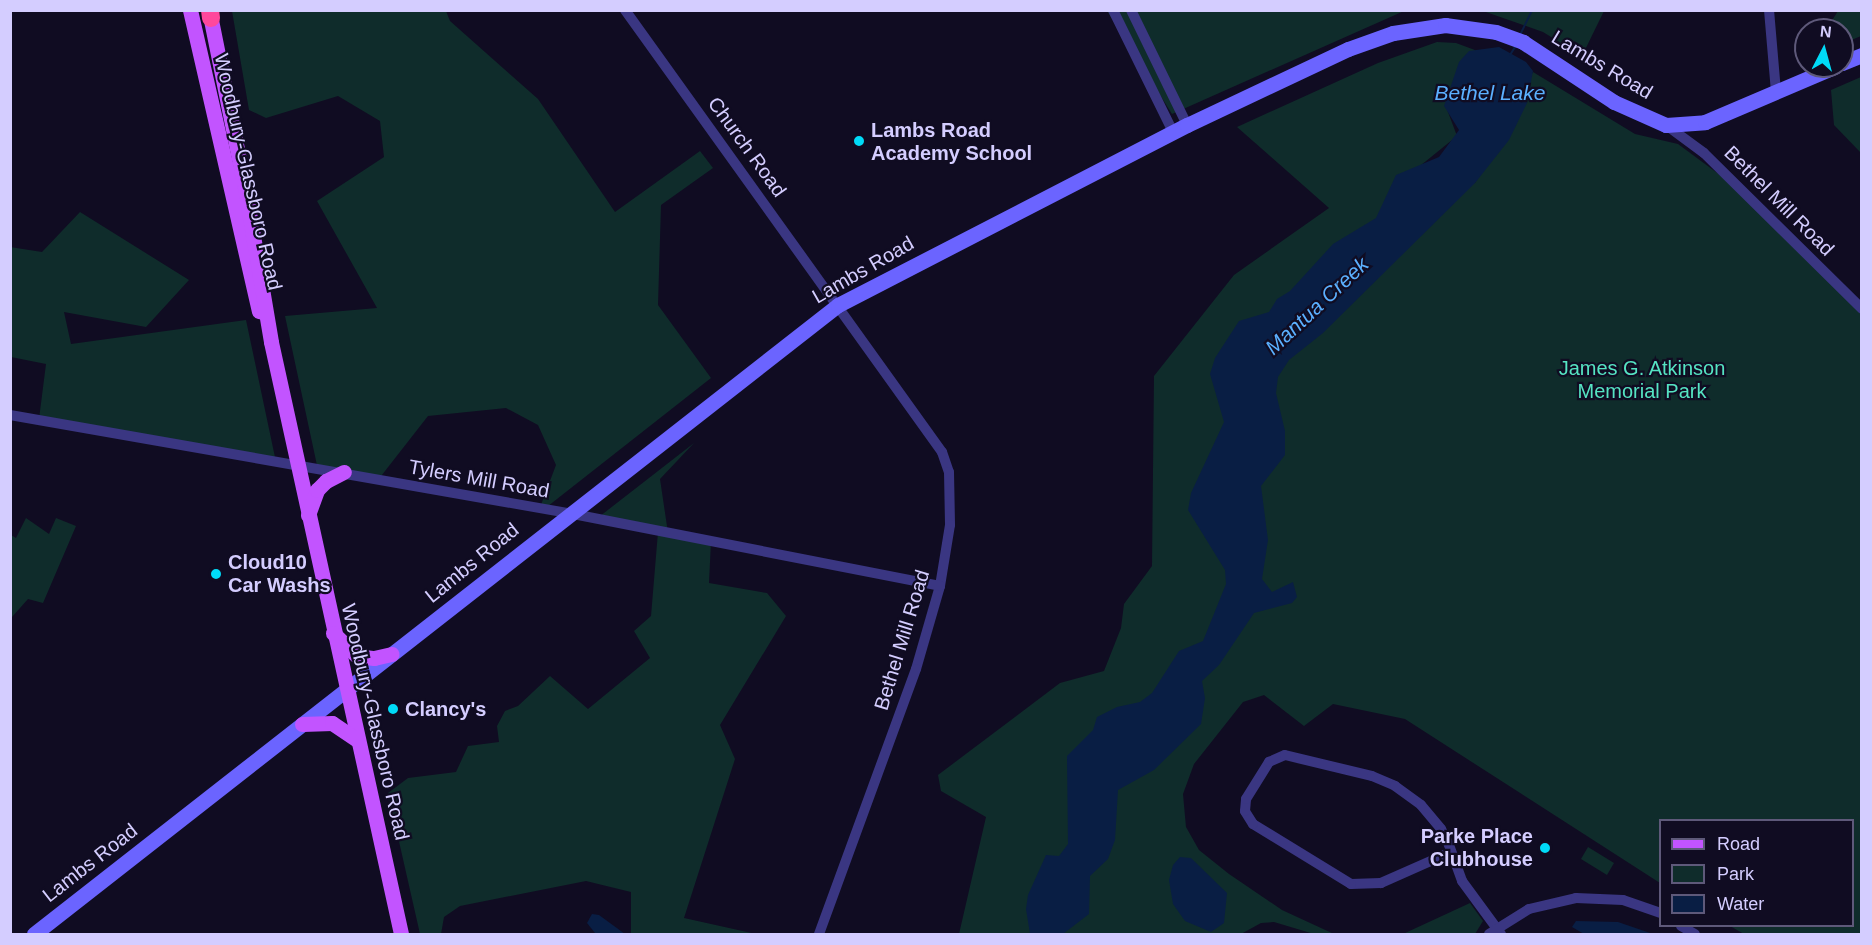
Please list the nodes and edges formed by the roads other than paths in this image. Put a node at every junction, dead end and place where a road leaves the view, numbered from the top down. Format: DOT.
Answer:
graph roads {
  1 [pos="190,10"];
  2 [pos="625,10"];
  3 [pos="1113,10"];
  4 [pos="1131,10"];
  5 [pos="1769,10"];
  6 [pos="210,13"];
  7 [pos="1807,78"];
  8 [pos="1776,91"];
  9 [pos="1666,125"];
  10 [pos="1180,129"];
  11 [pos="838,304"];
  12 [pos="1862,309"];
  13 [pos="271,342"];
  14 [pos="10,415"];
  15 [pos="298,466"];
  16 [pos="344,472"];
  17 [pos="568,513"];
  18 [pos="308,515"];
  19 [pos="940,586"];
  20 [pos="332,631"];
  21 [pos="392,654"];
  22 [pos="345,690"];
  23 [pos="302,724"];
  24 [pos="357,740"];
  25 [pos="1451,852"];
  26 [pos="1659,913"];
  27 [pos="1495,932"];
  28 [pos="34,934"];
  29 [pos="401,934"];
  30 [pos="819,934"];
  1 -- 13 [label="main road, Woodbury-Glassboro Road"];
  2 -- 11 [label="street, Church Road"];
  3 -- 10 [label="street"];
  4 -- 10 [label="street"];
  5 -- 8 [label="street"];
  6 -- 13 [label="main road, Woodbury-Glassboro Road"];
  7 -- 8 [label="main road, Lambs Road"];
  8 -- 9 [label="main road, Lambs Road"];
  9 -- 10 [label="main road, Lambs Road"];
  9 -- 12 [label="street, Bethel Mill Road"];
  10 -- 11 [label="main road, Lambs Road"];
  11 -- 17 [label="main road, Lambs Road"];
  11 -- 19 [label="street, Bethel Mill Road"];
  13 -- 15 [label="main road, Woodbury-Glassboro Road"];
  14 -- 15 [label="street, Tylers Mill Road"];
  15 -- 16 [label="street, Tylers Mill Road"];
  15 -- 18 [label="main road, Woodbury-Glassboro Road"];
  16 -- 17 [label="street, Tylers Mill Road"];
  16 -- 18 [label="main road"];
  17 -- 19 [label="street, Tylers Mill Road"];
  17 -- 21 [label="main road, Lambs Road"];
  18 -- 20 [label="main road, Woodbury-Glassboro Road"];
  19 -- 30 [label="street, Bethel Mill Road"];
  20 -- 21 [label="main road"];
  20 -- 22 [label="main road, Woodbury-Glassboro Road"];
  21 -- 22 [label="main road, Lambs Road"];
  22 -- 23 [label="main road, Lambs Road"];
  22 -- 24 [label="main road, Woodbury-Glassboro Road"];
  23 -- 24 [label="main road"];
  23 -- 28 [label="main road, Lambs Road"];
  24 -- 29 [label="main road, Woodbury-Glassboro Road"];
  25 -- 25 [label="street"];
  25 -- 27 [label="street"];
  26 -- 27 [label="street"];
}
